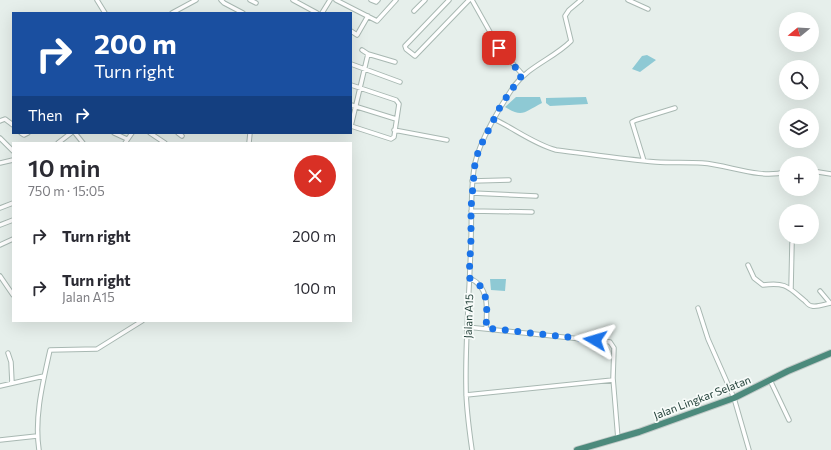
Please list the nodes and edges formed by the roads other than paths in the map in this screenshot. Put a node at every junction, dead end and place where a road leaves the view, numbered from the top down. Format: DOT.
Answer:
graph roads {
  1 [pos="98,0"];
  2 [pos="196,0"];
  3 [pos="221,0"];
  4 [pos="250,0"];
  5 [pos="293,0"];
  6 [pos="330,0"];
  7 [pos="336,0"];
  8 [pos="371,0"];
  9 [pos="378,0"];
  10 [pos="396,0"];
  11 [pos="425,0"];
  12 [pos="449,0"];
  13 [pos="470,0"];
  14 [pos="581,0"];
  15 [pos="628,0"];
  16 [pos="256,3"];
  17 [pos="648,9"];
  18 [pos="414,11"];
  19 [pos="104,12"];
  20 [pos="174,12"];
  21 [pos="241,12"];
  22 [pos="315,12"];
  23 [pos="323,12"];
  24 [pos="368,16"];
  25 [pos="352,32"];
  26 [pos="362,50"];
  27 [pos="368,54"];
  28 [pos="395,62"];
  29 [pos="352,64"];
  30 [pos="364,70"];
  31 [pos="522,75"];
  32 [pos="400,82"];
  33 [pos="352,85"];
  34 [pos="360,89"];
  35 [pos="352,105"];
  36 [pos="356,106"];
  37 [pos="675,108"];
  38 [pos="396,119"];
  39 [pos="494,119"];
  40 [pos="0,121"];
  41 [pos="352,122"];
  42 [pos="12,125"];
  43 [pos="352,126"];
  44 [pos="394,130"];
  45 [pos="70,134"];
  46 [pos="76,134"];
  47 [pos="117,134"];
  48 [pos="152,134"];
  49 [pos="179,134"];
  50 [pos="182,136"];
  51 [pos="0,138"];
  52 [pos="447,140"];
  53 [pos="126,141"];
  54 [pos="59,142"];
  55 [pos="82,142"];
  56 [pos="164,142"];
  57 [pos="12,150"];
  58 [pos="12,160"];
  59 [pos="644,161"];
  60 [pos="0,163"];
  61 [pos="819,172"];
  62 [pos="779,173"];
  63 [pos="831,174"];
  64 [pos="472,180"];
  65 [pos="508,180"];
  66 [pos="472,193"];
  67 [pos="536,196"];
  68 [pos="12,203"];
  69 [pos="0,208"];
  70 [pos="471,211"];
  71 [pos="532,212"];
  72 [pos="12,220"];
  73 [pos="0,225"];
  74 [pos="12,239"];
  75 [pos="792,244"];
  76 [pos="0,245"];
  77 [pos="748,265"];
  78 [pos="0,276"];
  79 [pos="469,278"];
  80 [pos="791,289"];
  81 [pos="820,291"];
  82 [pos="12,294"];
  83 [pos="830,303"];
  84 [pos="698,308"];
  85 [pos="140,322"];
  86 [pos="467,327"];
  87 [pos="486,328"];
  88 [pos="8,353"];
  89 [pos="831,353"];
  90 [pos="44,376"];
  91 [pos="613,380"];
  92 [pos="770,380"];
  93 [pos="12,383"];
  94 [pos="0,386"];
  95 [pos="466,395"];
  96 [pos="734,398"];
  97 [pos="789,420"];
  98 [pos="37,436"];
  99 [pos="618,439"];
  100 [pos="0,440"];
  101 [pos="39,450"];
  102 [pos="472,450"];
  103 [pos="577,450"];
  104 [pos="749,450"];
  1 -- 19 [label="street"];
  2 -- 20 [label="street"];
  3 -- 21 [label="street"];
  4 -- 16 [label="street"];
  5 -- 22 [label="street"];
  6 -- 23 [label="street"];
  7 -- 24 [label="street"];
  8 -- 9 [label="street"];
  10 -- 24 [label="street"];
  11 -- 18 [label="street"];
  12 -- 13 [label="street"];
  13 -- 31 [label="street"];
  14 -- 31 [label="street, Jalan A15"];
  15 -- 17 [label="street"];
  24 -- 25 [label="street"];
  26 -- 27 [label="street"];
  27 -- 28 [label="street"];
  27 -- 30 [label="street"];
  29 -- 30 [label="street"];
  30 -- 32 [label="street"];
  30 -- 34 [label="street"];
  31 -- 39 [label="street, Jalan A15"];
  33 -- 34 [label="street"];
  34 -- 36 [label="street"];
  34 -- 38 [label="street"];
  35 -- 36 [label="street"];
  36 -- 38 [label="street"];
  36 -- 41 [label="street"];
  37 -- 59 [label="street"];
  38 -- 44 [label="street"];
  39 -- 59 [label="street"];
  39 -- 64 [label="street, Jalan A15"];
  40 -- 42 [label="street"];
  43 -- 44 [label="street"];
  44 -- 52 [label="street"];
  45 -- 54 [label="street"];
  46 -- 55 [label="street"];
  47 -- 53 [label="street"];
  48 -- 56 [label="street"];
  49 -- 50 [label="street"];
  51 -- 57 [label="street"];
  58 -- 60 [label="street"];
  59 -- 62 [label="street"];
  61 -- 63 [label="street"];
  64 -- 65 [label="street"];
  64 -- 66 [label="street, Jalan A15"];
  66 -- 67 [label="street"];
  66 -- 70 [label="street, Jalan A15"];
  68 -- 69 [label="street"];
  70 -- 71 [label="street"];
  70 -- 79 [label="street, Jalan A15"];
  72 -- 73 [label="street"];
  74 -- 76 [label="street"];
  75 -- 80 [label="street"];
  77 -- 80 [label="street"];
  78 -- 82 [label="street"];
  79 -- 86 [label="street, Jalan A15"];
  79 -- 87 [label="street"];
  80 -- 83 [label="street"];
  81 -- 83 [label="street"];
  84 -- 96 [label="street"];
  85 -- 90 [label="street"];
  86 -- 87 [label="street"];
  86 -- 95 [label="street, Jalan A15"];
  87 -- 91 [label="street"];
  88 -- 93 [label="street"];
  89 -- 92 [label="highway, Jalan Lingkar Selatan"];
  90 -- 93 [label="street"];
  90 -- 98 [label="street"];
  91 -- 95 [label="street"];
  91 -- 99 [label="street"];
  92 -- 96 [label="highway, Jalan Lingkar Selatan"];
  92 -- 97 [label="street"];
  93 -- 94 [label="street"];
  95 -- 102 [label="street, Jalan A15"];
  96 -- 99 [label="highway, Jalan Lingkar Selatan"];
  96 -- 104 [label="street"];
  98 -- 100 [label="street"];
  98 -- 101 [label="street"];
  99 -- 103 [label="highway, Jalan Lingkar Selatan"];
}
